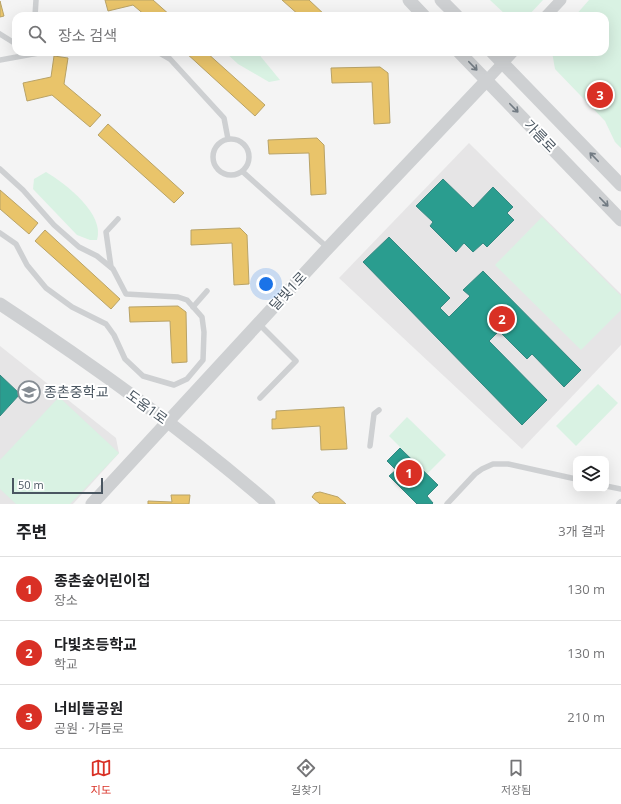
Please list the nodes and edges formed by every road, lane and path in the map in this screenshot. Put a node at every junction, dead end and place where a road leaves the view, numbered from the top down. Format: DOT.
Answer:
graph roads {
  1 [pos="36,0"];
  2 [pos="409,0"];
  3 [pos="441,0"];
  4 [pos="561,0"];
  5 [pos="35,12"];
  6 [pos="420,12"];
  7 [pos="453,12"];
  8 [pos="550,12"];
  9 [pos="0,34"];
  10 [pos="12,42"];
  11 [pos="18,56"];
  12 [pos="165,56"];
  13 [pos="463,56"];
  14 [pos="496,56"];
  15 [pos="509,56"];
  16 [pos="0,60"];
  17 [pos="503,63"];
  18 [pos="487,80"];
  19 [pos="228,139"];
  20 [pos="0,169"];
  21 [pos="243,172"];
  22 [pos="621,185"];
  23 [pos="118,219"];
  24 [pos="621,220"];
  25 [pos="0,233"];
  26 [pos="328,248"];
  27 [pos="111,267"];
  28 [pos="207,290"];
  29 [pos="0,304"];
  30 [pos="193,306"];
  31 [pos="258,324"];
  32 [pos="260,398"];
  33 [pos="379,410"];
  34 [pos="168,421"];
  35 [pos="370,446"];
  36 [pos="573,478"];
  37 [pos="609,487"];
  38 [pos="621,489"];
  39 [pos="92,504"];
  40 [pos="269,504"];
  41 [pos="447,504"];
  1 -- 5 [label="lane"];
  2 -- 6 [label="street"];
  3 -- 7 [label="street"];
  4 -- 8 [label="street"];
  9 -- 10 [label="lane"];
  11 -- 16 [label="lane"];
  12 -- 19 [label="lane"];
  13 -- 18 [label="street, 가름로, one-way"];
  14 -- 17 [label="street, 가름로"];
  15 -- 17 [label="street"];
  17 -- 18 [label="street"];
  22 -- 17 [label="street, 가름로, one-way"];
  18 -- 24 [label="street, 가름로, one-way"];
  18 -- 26 [label="street, 달빛1로"];
  19 -- 21 [label="lane"];
  19 -- 21 [label="lane"];
  20 -- 27 [label="lane"];
  21 -- 26 [label="lane"];
  23 -- 27 [label="lane"];
  25 -- 30 [label="lane"];
  26 -- 31 [label="street, 달빛1로"];
  27 -- 30 [label="lane"];
  28 -- 30 [label="lane"];
  29 -- 34 [label="street, 도움1로"];
  31 -- 32 [label="lane"];
  31 -- 34 [label="street, 달빛1로"];
  33 -- 35 [label="lane"];
  34 -- 39 [label="street, 달빛1로"];
  34 -- 40 [label="street, 도움1로"];
  36 -- 41 [label="lane"];
  37 -- 38 [label="lane"];
}
